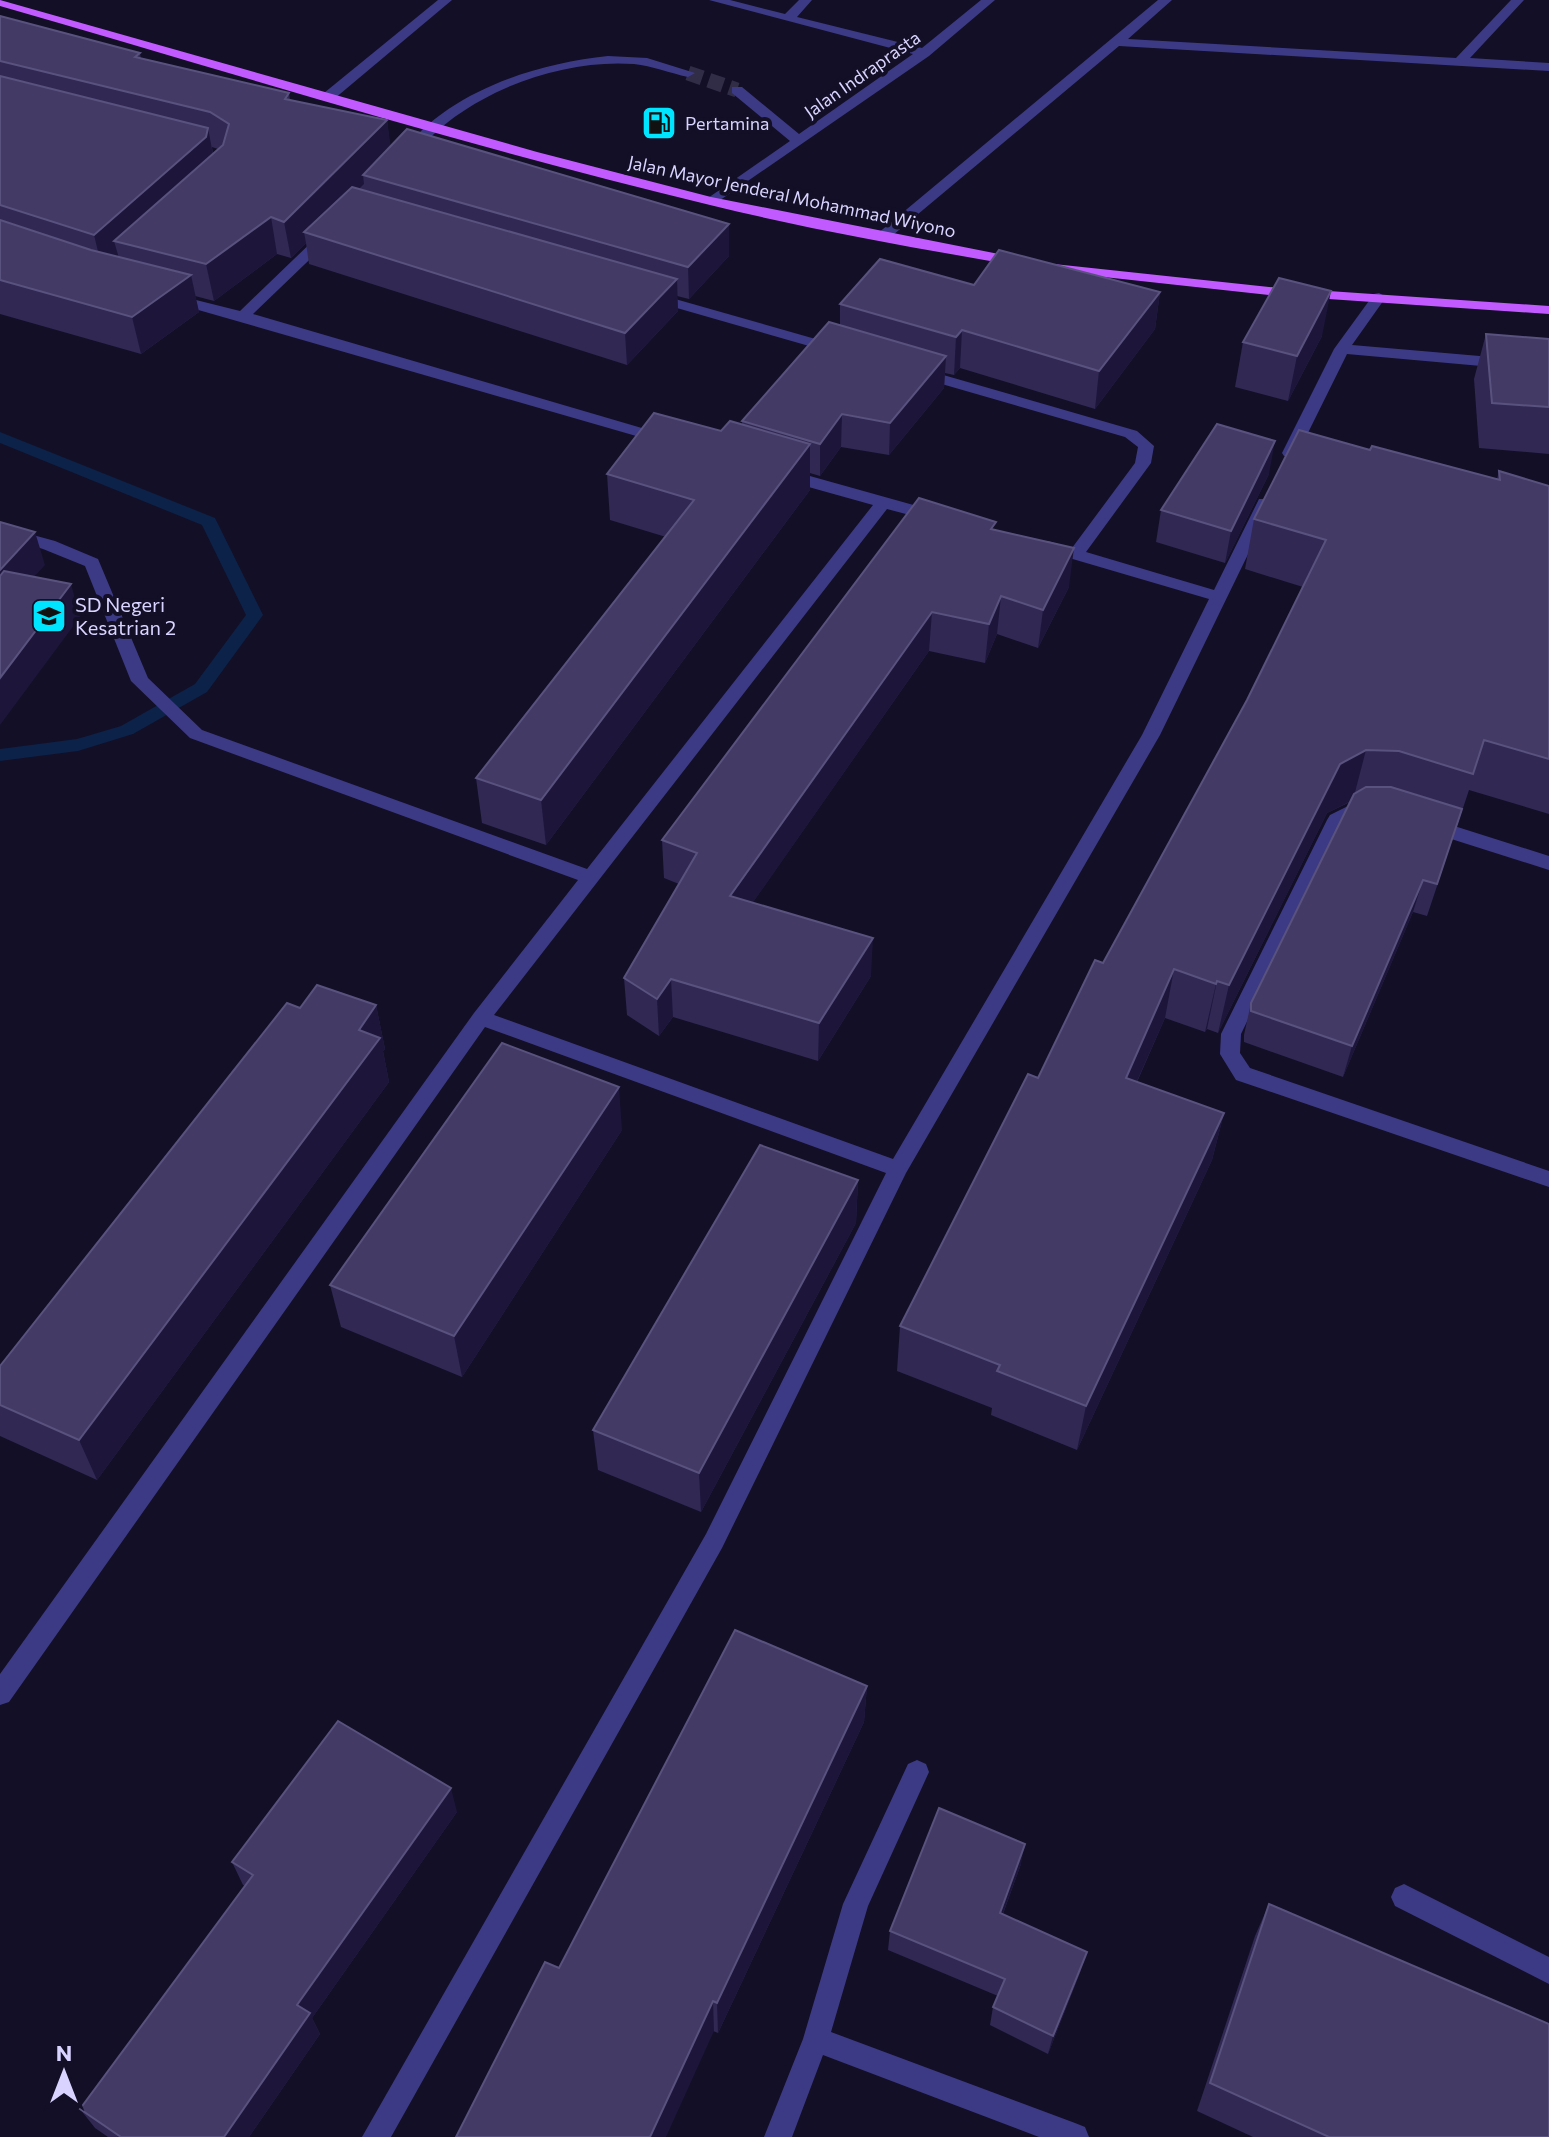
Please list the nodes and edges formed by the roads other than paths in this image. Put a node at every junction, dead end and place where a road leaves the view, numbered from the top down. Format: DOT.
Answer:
graph roads {
  1 [pos="446,0"];
  2 [pos="715,0"];
  3 [pos="806,0"];
  4 [pos="989,0"];
  5 [pos="1166,0"];
  6 [pos="1518,0"];
  7 [pos="0,2"];
  8 [pos="788,18"];
  9 [pos="1118,42"];
  10 [pos="924,53"];
  11 [pos="1460,61"];
  12 [pos="1549,67"];
  13 [pos="688,73"];
  14 [pos="737,90"];
  15 [pos="329,96"];
  16 [pos="430,128"];
  17 [pos="798,140"];
  18 [pos="392,170"];
  19 [pos="713,201"];
  20 [pos="342,220"];
  21 [pos="882,237"];
  22 [pos="151,293"];
  23 [pos="643,293"];
  24 [pos="1379,297"];
  25 [pos="1549,310"];
  26 [pos="243,316"];
  27 [pos="1342,349"];
  28 [pos="856,355"];
  29 [pos="1549,367"];
  30 [pos="902,368"];
  31 [pos="685,445"];
  32 [pos="776,472"];
  33 [pos="883,503"];
  34 [pos="958,522"];
  35 [pos="0,531"];
  36 [pos="1033,542"];
  37 [pos="1077,553"];
  38 [pos="1217,596"];
  39 [pos="1384,810"];
  40 [pos="1414,820"];
  41 [pos="1549,863"];
  42 [pos="589,877"];
  43 [pos="481,1018"];
  44 [pos="898,1169"];
  45 [pos="1549,1179"];
  46 [pos="0,1694"];
  47 [pos="917,1772"];
  48 [pos="1404,1897"];
  49 [pos="1549,1971"];
  50 [pos="816,2039"];
  51 [pos="376,2137"];
  52 [pos="778,2137"];
  53 [pos="1075,2137"];
  1 -- 15 [label="street"];
  2 -- 8 [label="street"];
  3 -- 8 [label="street"];
  4 -- 10 [label="street, Jalan Indraprasta"];
  5 -- 9 [label="street"];
  6 -- 11 [label="street"];
  7 -- 15 [label="main road, Jalan Mayor Jenderal Mohammad Wiyono"];
  8 -- 10 [label="street"];
  9 -- 11 [label="street"];
  9 -- 21 [label="street"];
  10 -- 17 [label="street, Jalan Indraprasta"];
  11 -- 12 [label="street"];
  13 -- 16 [label="street"];
  14 -- 17 [label="street"];
  15 -- 16 [label="main road, Jalan Mayor Jenderal Mohammad Wiyono"];
  16 -- 18 [label="street"];
  16 -- 19 [label="main road, Jalan Mayor Jenderal Mohammad Wiyono"];
  17 -- 19 [label="street, Jalan Indraprasta"];
  19 -- 21 [label="main road, Jalan Mayor Jenderal Mohammad Wiyono"];
  20 -- 26 [label="street"];
  21 -- 24 [label="main road, Jalan Mayor Jenderal Mohammad Wiyono"];
  22 -- 26 [label="street"];
  23 -- 28 [label="street"];
  24 -- 25 [label="main road, Jalan Mayor Jenderal Mohammad Wiyono"];
  24 -- 27 [label="street"];
  26 -- 31 [label="street"];
  27 -- 29 [label="street"];
  27 -- 38 [label="street"];
  30 -- 37 [label="street"];
  32 -- 33 [label="street"];
  33 -- 34 [label="street"];
  33 -- 42 [label="street"];
  35 -- 42 [label="street"];
  36 -- 37 [label="street"];
  37 -- 38 [label="street"];
  38 -- 44 [label="street"];
  39 -- 45 [label="street"];
  40 -- 41 [label="street"];
  42 -- 43 [label="street"];
  43 -- 44 [label="street"];
  43 -- 46 [label="street"];
  44 -- 51 [label="street"];
  47 -- 50 [label="street"];
  48 -- 49 [label="street"];
  50 -- 52 [label="street"];
  50 -- 53 [label="street"];
}
